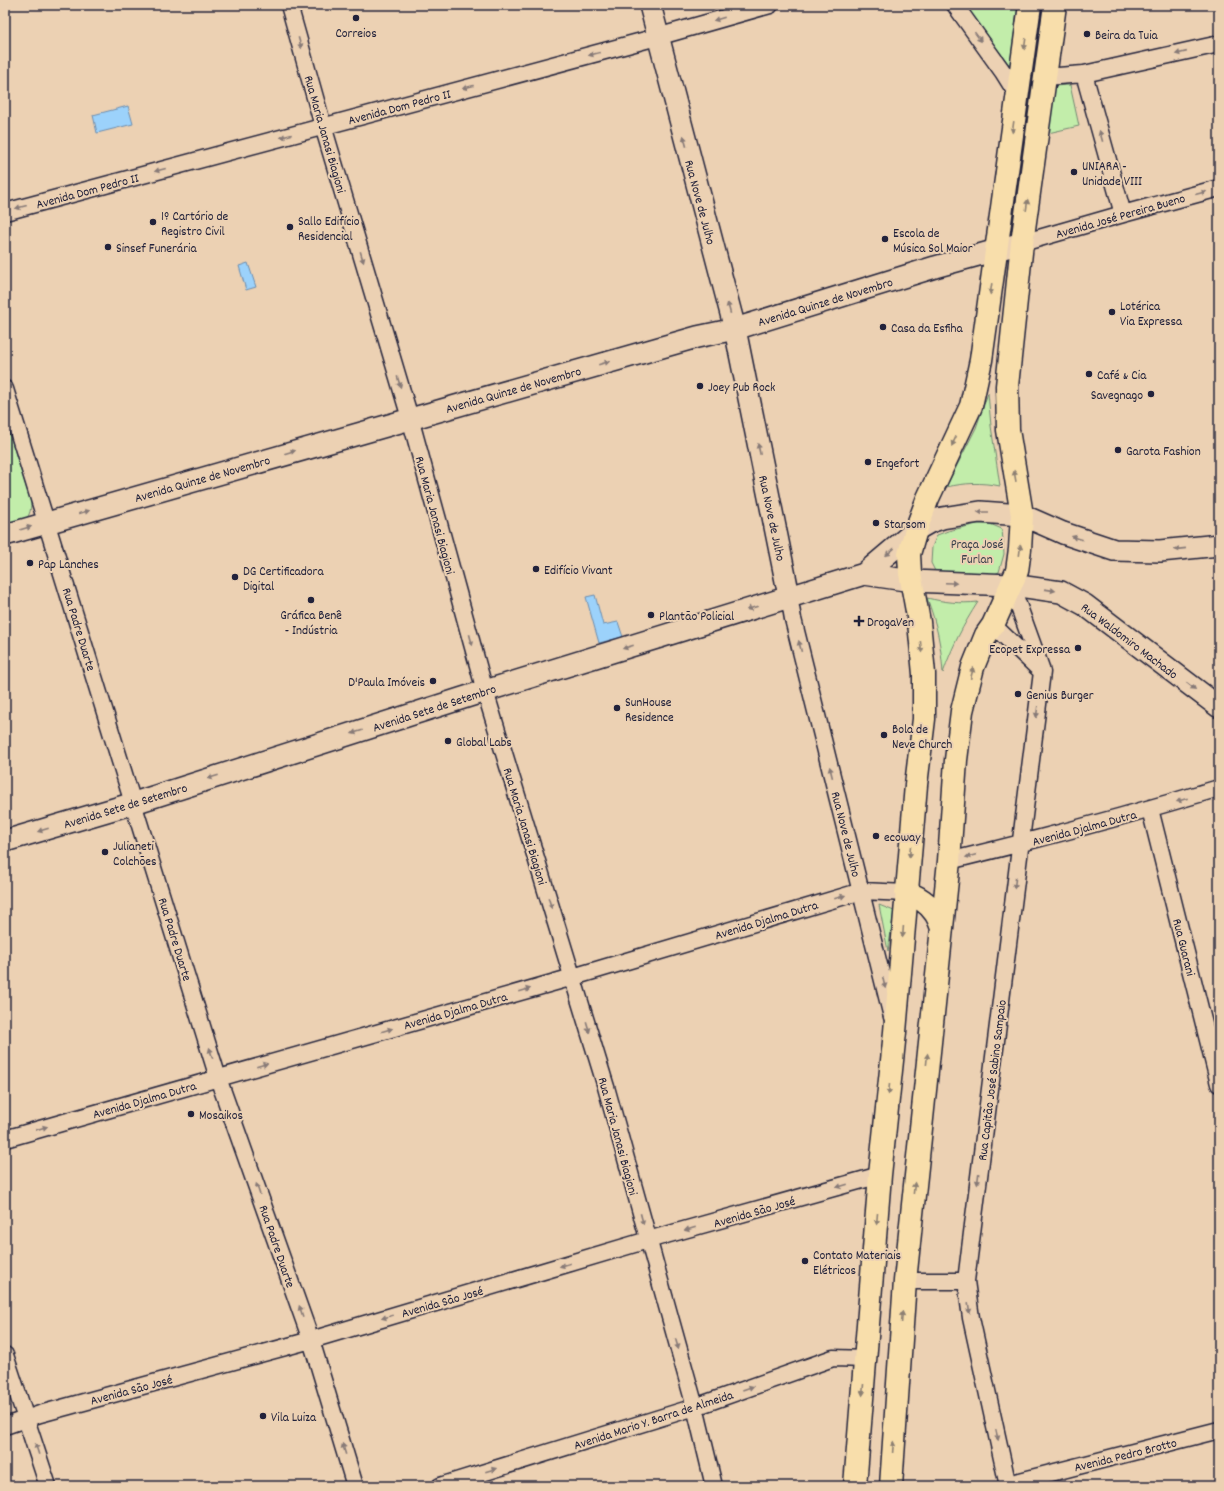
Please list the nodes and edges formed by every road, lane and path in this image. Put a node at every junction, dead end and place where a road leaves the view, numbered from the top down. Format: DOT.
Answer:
graph roads {
  1 [pos="290,5"];
  2 [pos="650,5"];
  3 [pos="770,5"];
  4 [pos="955,5"];
  5 [pos="1030,5"];
  6 [pos="1055,5"];
  7 [pos="657,37"];
  8 [pos="1219,44"];
  9 [pos="1084,74"];
  10 [pos="1045,77"];
  11 [pos="1018,96"];
  12 [pos="323,126"];
  13 [pos="1219,188"];
  14 [pos="5,212"];
  15 [pos="1123,214"];
  16 [pos="1022,243"];
  17 [pos="996,251"];
  18 [pos="735,329"];
  19 [pos="5,389"];
  20 [pos="410,418"];
  21 [pos="1022,515"];
  22 [pos="47,522"];
  23 [pos="916,530"];
  24 [pos="5,535"];
  25 [pos="1219,545"];
  26 [pos="864,574"];
  27 [pos="912,581"];
  28 [pos="1011,585"];
  29 [pos="789,596"];
  30 [pos="993,625"];
  31 [pos="1042,672"];
  32 [pos="485,691"];
  33 [pos="1219,707"];
  34 [pos="1219,788"];
  35 [pos="134,802"];
  36 [pos="1150,809"];
  37 [pos="5,841"];
  38 [pos="1020,844"];
  39 [pos="949,861"];
  40 [pos="862,891"];
  41 [pos="906,893"];
  42 [pos="942,928"];
  43 [pos="572,977"];
  44 [pos="895,1032"];
  45 [pos="218,1078"];
  46 [pos="1219,1084"];
  47 [pos="5,1139"];
  48 [pos="880,1175"];
  49 [pos="648,1240"];
  50 [pos="905,1280"];
  51 [pos="966,1282"];
  52 [pos="311,1340"];
  53 [pos="5,1355"];
  54 [pos="866,1359"];
  55 [pos="695,1407"];
  56 [pos="27,1419"];
  57 [pos="5,1426"];
  58 [pos="1219,1430"];
  59 [pos="1008,1485"];
  60 [pos="48,1486"];
  61 [pos="355,1486"];
  62 [pos="440,1486"];
  63 [pos="714,1486"];
  64 [pos="855,1486"];
  65 [pos="891,1486"];
  1 -- 12 [label="street, Rua Maria Janasi Biagioni, one-way"];
  2 -- 7 [label="street, Rua Nove de Julho"];
  3 -- 7 [label="street, Avenida Dom Pedro II, one-way"];
  4 -- 11 [label="street, one-way"];
  5 -- 11 [label="main road, one-way"];
  6 -- 10 [label="main road"];
  7 -- 12 [label="street, Avenida Dom Pedro II, one-way"];
  18 -- 7 [label="street, Rua Nove de Julho, one-way"];
  8 -- 9 [label="street, one-way"];
  9 -- 10 [label="street"];
  15 -- 9 [label="street, one-way"];
  16 -- 10 [label="main road, one-way"];
  11 -- 17 [label="main road, one-way"];
  12 -- 14 [label="street, Avenida Dom Pedro II, one-way"];
  12 -- 20 [label="street, Rua Maria Janasi Biagioni, one-way"];
  15 -- 13 [label="street, Avenida José Pereira Bueno, one-way"];
  15 -- 16 [label="street, Avenida José Pereira Bueno"];
  16 -- 17 [label="street, Avenida Quinze de Novembro"];
  21 -- 16 [label="main road, one-way"];
  17 -- 18 [label="street, Avenida Quinze de Novembro"];
  17 -- 23 [label="main road, one-way"];
  20 -- 18 [label="street, Avenida Quinze de Novembro, one-way"];
  29 -- 18 [label="street, Rua Nove de Julho, one-way"];
  19 -- 22 [label="street, Rua Padre Duarte"];
  22 -- 20 [label="street, Avenida Quinze de Novembro, one-way"];
  20 -- 32 [label="street, Rua Maria Janasi Biagioni, one-way"];
  21 -- 23 [label="street, Avenida Sete de Setembro, one-way"];
  25 -- 21 [label="street, one-way"];
  28 -- 21 [label="main road, one-way"];
  24 -- 22 [label="street, Avenida Quinze de Novembro, one-way"];
  22 -- 35 [label="street, Rua Padre Duarte"];
  23 -- 26 [label="street, Avenida Sete de Setembro, one-way"];
  23 -- 27 [label="main road"];
  26 -- 27 [label="street, Avenida Sete de Setembro"];
  26 -- 29 [label="street, Avenida Sete de Setembro"];
  27 -- 28 [label="street, Rua Waldomiro Machado, one-way"];
  27 -- 41 [label="main road, one-way"];
  28 -- 30 [label="main road"];
  28 -- 31 [label="street, Rua Capitão José Sabino Sampaio"];
  28 -- 33 [label="street, Rua Waldomiro Machado, one-way"];
  29 -- 32 [label="street, Avenida Sete de Setembro, one-way"];
  40 -- 29 [label="street, Rua Nove de Julho, one-way"];
  30 -- 31 [label="street"];
  39 -- 30 [label="main road, one-way"];
  31 -- 38 [label="street, Rua Capitão José Sabino Sampaio, one-way"];
  32 -- 35 [label="street, Avenida Sete de Setembro, one-way"];
  32 -- 43 [label="street, Rua Maria Janasi Biagioni, one-way"];
  34 -- 36 [label="street, Avenida Djalma Dutra, one-way"];
  35 -- 37 [label="street, Avenida Sete de Setembro, one-way"];
  45 -- 35 [label="street, Rua Padre Duarte, one-way"];
  36 -- 38 [label="street, Avenida Djalma Dutra"];
  36 -- 46 [label="street, Rua Guarani"];
  38 -- 39 [label="street, Avenida Djalma Dutra, one-way"];
  38 -- 51 [label="street, Rua Capitão José Sabino Sampaio, one-way"];
  39 -- 42 [label="main road"];
  40 -- 41 [label="street, Avenida Djalma Dutra"];
  43 -- 40 [label="street, Avenida Djalma Dutra, one-way"];
  40 -- 44 [label="street, Rua Nove de Julho, one-way"];
  41 -- 42 [label="main road"];
  41 -- 44 [label="main road, one-way"];
  50 -- 42 [label="main road, one-way"];
  45 -- 43 [label="street, Avenida Djalma Dutra, one-way"];
  43 -- 49 [label="street, Rua Maria Janasi Biagioni, one-way"];
  44 -- 48 [label="main road, one-way"];
  47 -- 45 [label="street, Avenida Djalma Dutra, one-way"];
  52 -- 45 [label="street, Rua Padre Duarte, one-way"];
  48 -- 49 [label="street, Avenida São José, one-way"];
  48 -- 54 [label="main road, one-way"];
  49 -- 52 [label="street, Avenida São José, one-way"];
  49 -- 55 [label="street, Rua Maria Janasi Biagioni, one-way"];
  50 -- 51 [label="street"];
  65 -- 50 [label="main road, one-way"];
  51 -- 59 [label="street, Rua Capitão José Sabino Sampaio, one-way"];
  52 -- 56 [label="street, Avenida São José"];
  61 -- 52 [label="street, Rua Padre Duarte, one-way"];
  53 -- 56 [label="street"];
  55 -- 54 [label="street, Avenida Mario Y. Barra de Almeida, one-way"];
  54 -- 64 [label="main road, one-way"];
  62 -- 55 [label="street, Avenida Mario Y. Barra de Almeida, one-way"];
  55 -- 63 [label="street, Rua Maria Janasi Biagioni"];
  56 -- 57 [label="street, Avenida São José"];
  60 -- 56 [label="street, one-way"];
  58 -- 59 [label="street, Avenida Pedro Brotto"];
}
